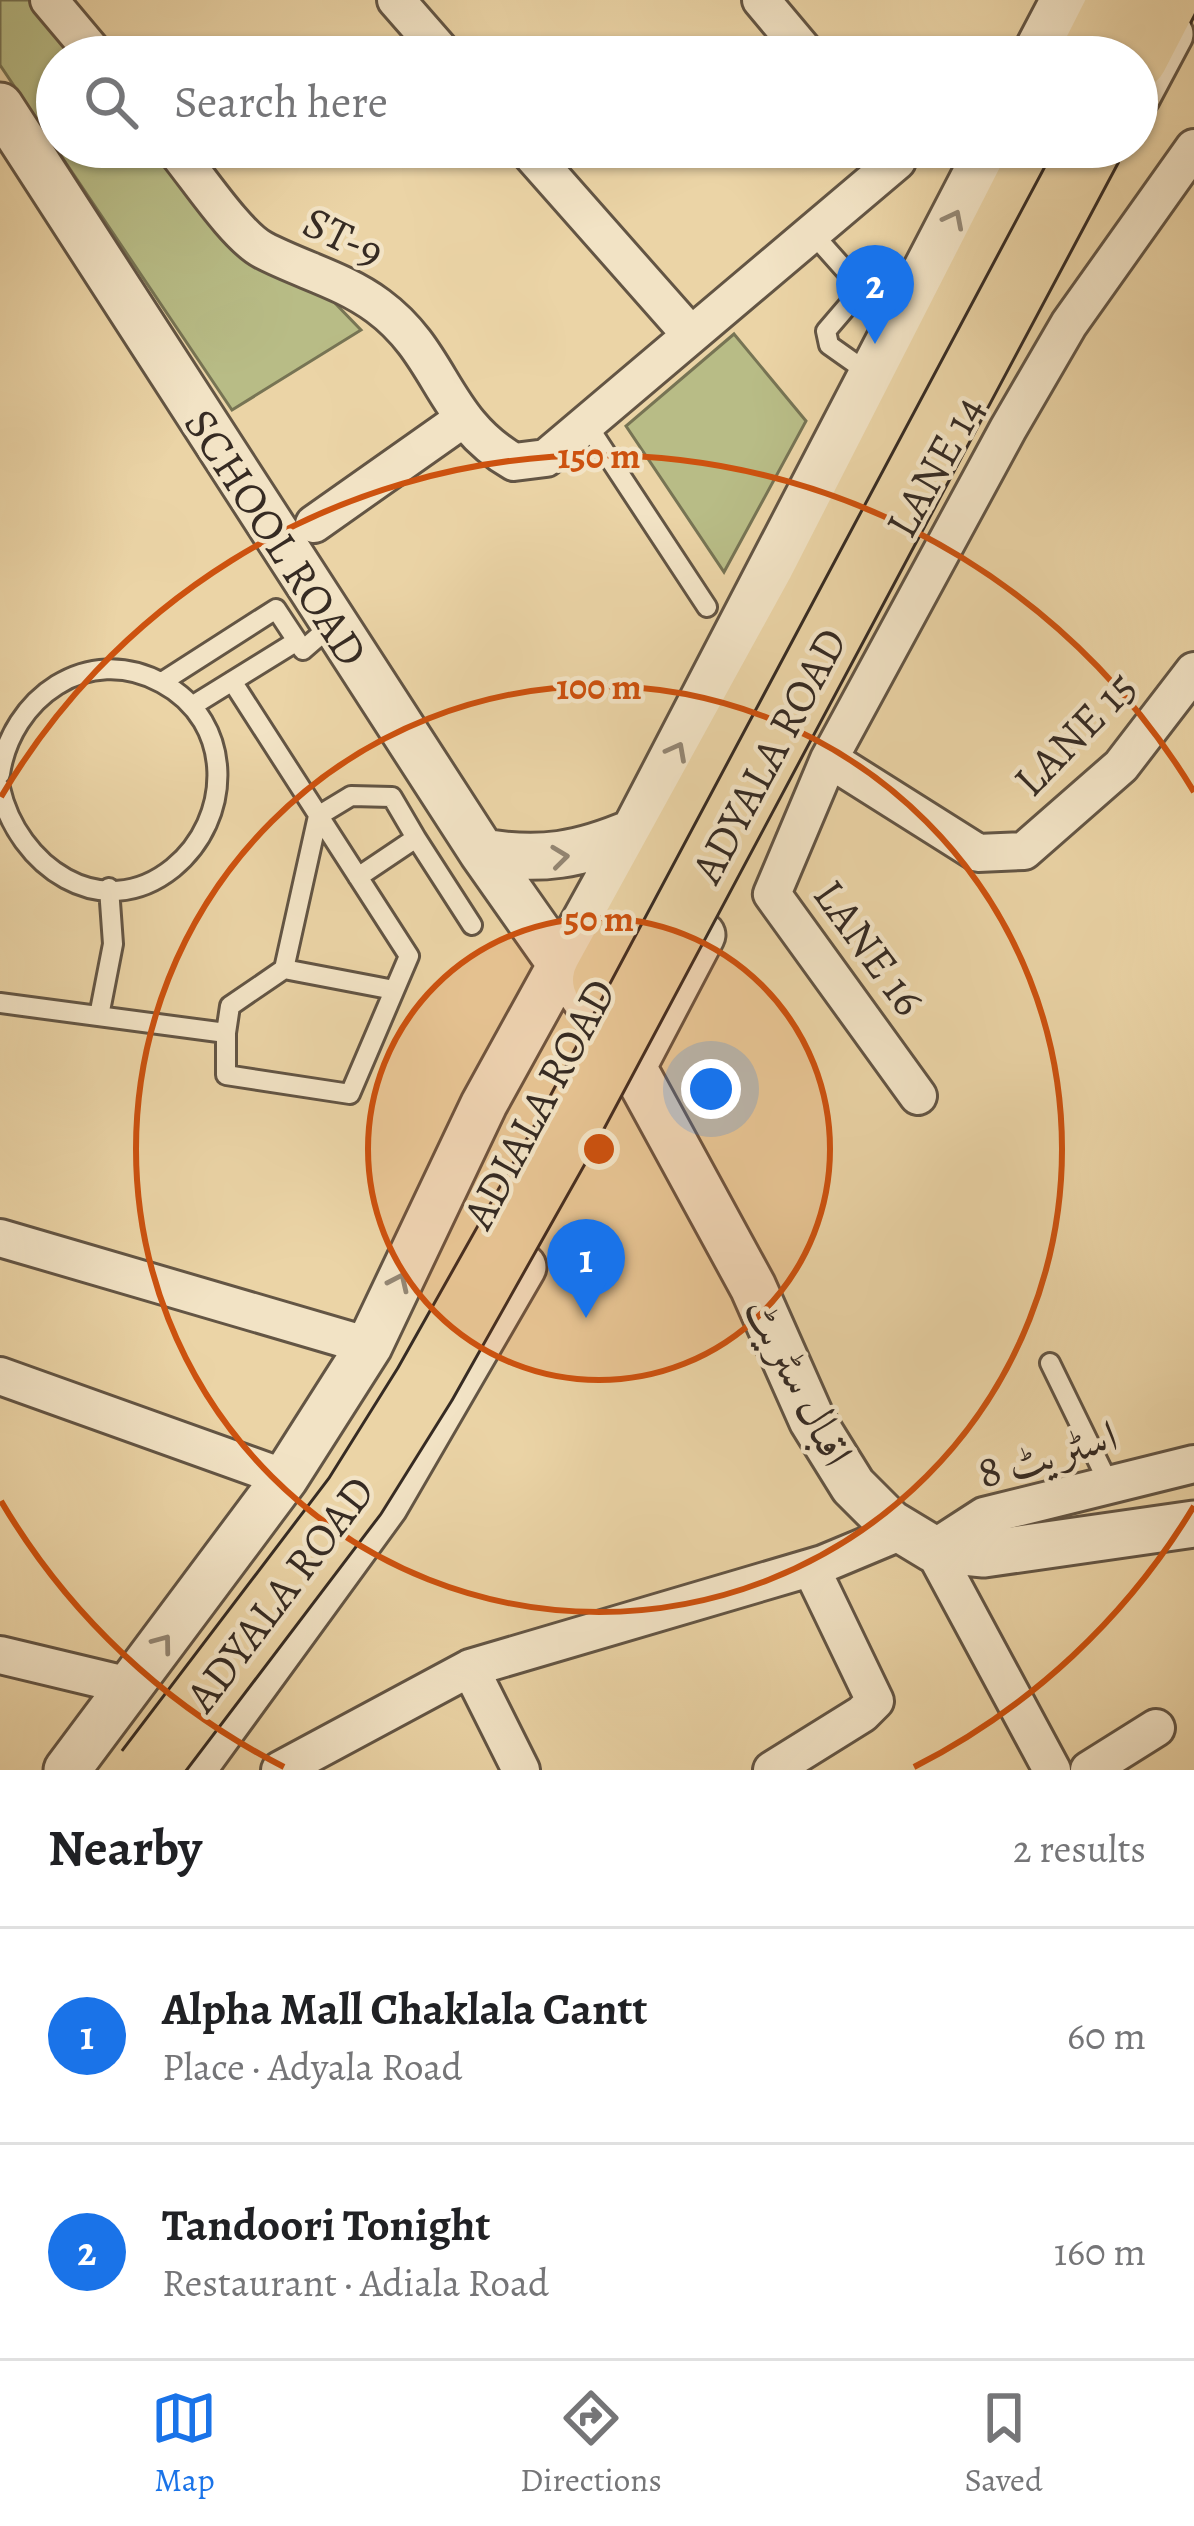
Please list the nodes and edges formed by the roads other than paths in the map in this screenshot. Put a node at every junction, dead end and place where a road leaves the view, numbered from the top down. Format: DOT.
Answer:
graph roads {
  1 [pos="49,0"];
  2 [pos="395,0"];
  3 [pos="761,0"];
  4 [pos="1064,0"];
  5 [pos="1119,0"];
  6 [pos="1172,25"];
  7 [pos="79,36"];
  8 [pos="427,36"];
  9 [pos="791,36"];
  10 [pos="1045,36"];
  11 [pos="1101,36"];
  12 [pos="1158,53"];
  13 [pos="0,106"];
  14 [pos="1194,148"];
  15 [pos="36,166"];
  16 [pos="37,168"];
  17 [pos="191,168"];
  18 [pos="544,168"];
  19 [pos="877,168"];
  20 [pos="979,168"];
  21 [pos="1033,168"];
  22 [pos="1080,168"];
  23 [pos="1098,168"];
  24 [pos="813,234"];
  25 [pos="691,335"];
  26 [pos="871,375"];
  27 [pos="460,421"];
  28 [pos="586,423"];
  29 [pos="314,524"];
  30 [pos="707,607"];
  31 [pos="315,632"];
  32 [pos="1194,671"];
  33 [pos="232,681"];
  34 [pos="161,682"];
  35 [pos="192,706"];
  36 [pos="829,759"];
  37 [pos="0,774"];
  38 [pos="0,788"];
  39 [pos="318,816"];
  40 [pos="634,832"];
  41 [pos="416,838"];
  42 [pos="789,848"];
  43 [pos="482,852"];
  44 [pos="358,877"];
  45 [pos="109,888"];
  46 [pos="472,925"];
  47 [pos="562,962"];
  48 [pos="284,969"];
  49 [pos="394,990"];
  50 [pos="0,1003"];
  51 [pos="99,1016"];
  52 [pos="226,1033"];
  53 [pos="633,1067"];
  54 [pos="918,1096"];
  55 [pos="0,1238"];
  56 [pos="369,1346"];
  57 [pos="1050,1364"];
  58 [pos="0,1376"];
  59 [pos="1194,1464"];
  60 [pos="285,1478"];
  61 [pos="1108,1484"];
  62 [pos="1194,1524"];
  63 [pos="918,1540"];
  64 [pos="811,1568"];
  65 [pos="0,1655"];
  66 [pos="470,1668"];
  67 [pos="127,1691"];
  68 [pos="1156,1728"];
  69 [pos="68,1770"];
  70 [pos="112,1770"];
  71 [pos="147,1770"];
  72 [pos="192,1770"];
  73 [pos="280,1770"];
  74 [pos="521,1770"];
  75 [pos="772,1770"];
  76 [pos="1052,1770"];
  77 [pos="1089,1770"];
  1 -- 7 [label="street"];
  2 -- 8 [label="street"];
  3 -- 9 [label="street"];
  4 -- 10 [label="street"];
  5 -- 11 [label="main road"];
  6 -- 12 [label="street"];
  13 -- 15 [label="street, SCHOOL ROAD"];
  14 -- 36 [label="street, LANE 14"];
  16 -- 31 [label="street, SCHOOL ROAD"];
  17 -- 27 [label="street, ST-9"];
  18 -- 25 [label="street"];
  19 -- 24 [label="street"];
  26 -- 20 [label="street, one-way"];
  21 -- 70 [label="main road, ADIALA ROAD"];
  22 -- 71 [label="main road, ADYALA ROAD, bridge"];
  23 -- 53 [label="street"];
  24 -- 25 [label="street"];
  24 -- 26 [label="lane"];
  25 -- 28 [label="street"];
  40 -- 26 [label="street, one-way"];
  27 -- 28 [label="street"];
  27 -- 29 [label="street"];
  28 -- 30 [label="lane"];
  31 -- 33 [label="lane"];
  31 -- 34 [label="lane"];
  31 -- 43 [label="street, SCHOOL ROAD"];
  32 -- 36 [label="street, LANE 15"];
  33 -- 35 [label="lane"];
  33 -- 39 [label="lane"];
  34 -- 35 [label="lane"];
  34 -- 37 [label="lane"];
  35 -- 45 [label="lane"];
  36 -- 42 [label="street, LANE 14"];
  38 -- 45 [label="lane"];
  39 -- 41 [label="lane"];
  39 -- 44 [label="lane"];
  39 -- 48 [label="lane"];
  43 -- 40 [label="street, one-way"];
  40 -- 47 [label="street"];
  41 -- 44 [label="lane"];
  41 -- 46 [label="lane"];
  42 -- 54 [label="street, LANE 16"];
  43 -- 47 [label="street, SCHOOL ROAD"];
  44 -- 49 [label="lane"];
  45 -- 51 [label="lane"];
  47 -- 53 [label="street, اقبال سٹریٹ"];
  56 -- 47 [label="street, one-way"];
  48 -- 49 [label="lane"];
  48 -- 52 [label="lane"];
  49 -- 52 [label="lane"];
  50 -- 51 [label="lane"];
  51 -- 52 [label="lane"];
  53 -- 63 [label="street, اقبال سٹریٹ"];
  53 -- 72 [label="street"];
  55 -- 56 [label="street"];
  56 -- 60 [label="street"];
  57 -- 61 [label="lane"];
  58 -- 60 [label="street"];
  59 -- 61 [label="street, اسٹریٹ 8"];
  67 -- 60 [label="street, one-way"];
  61 -- 63 [label="street, اسٹریٹ 8"];
  62 -- 63 [label="street"];
  63 -- 64 [label="street, اسٹریٹ 8"];
  63 -- 76 [label="street"];
  64 -- 66 [label="street, اسٹریٹ 8"];
  64 -- 75 [label="street"];
  65 -- 67 [label="street"];
  66 -- 73 [label="street, اسٹریٹ 8"];
  66 -- 74 [label="street"];
  67 -- 69 [label="street"];
  68 -- 77 [label="street"];
}
